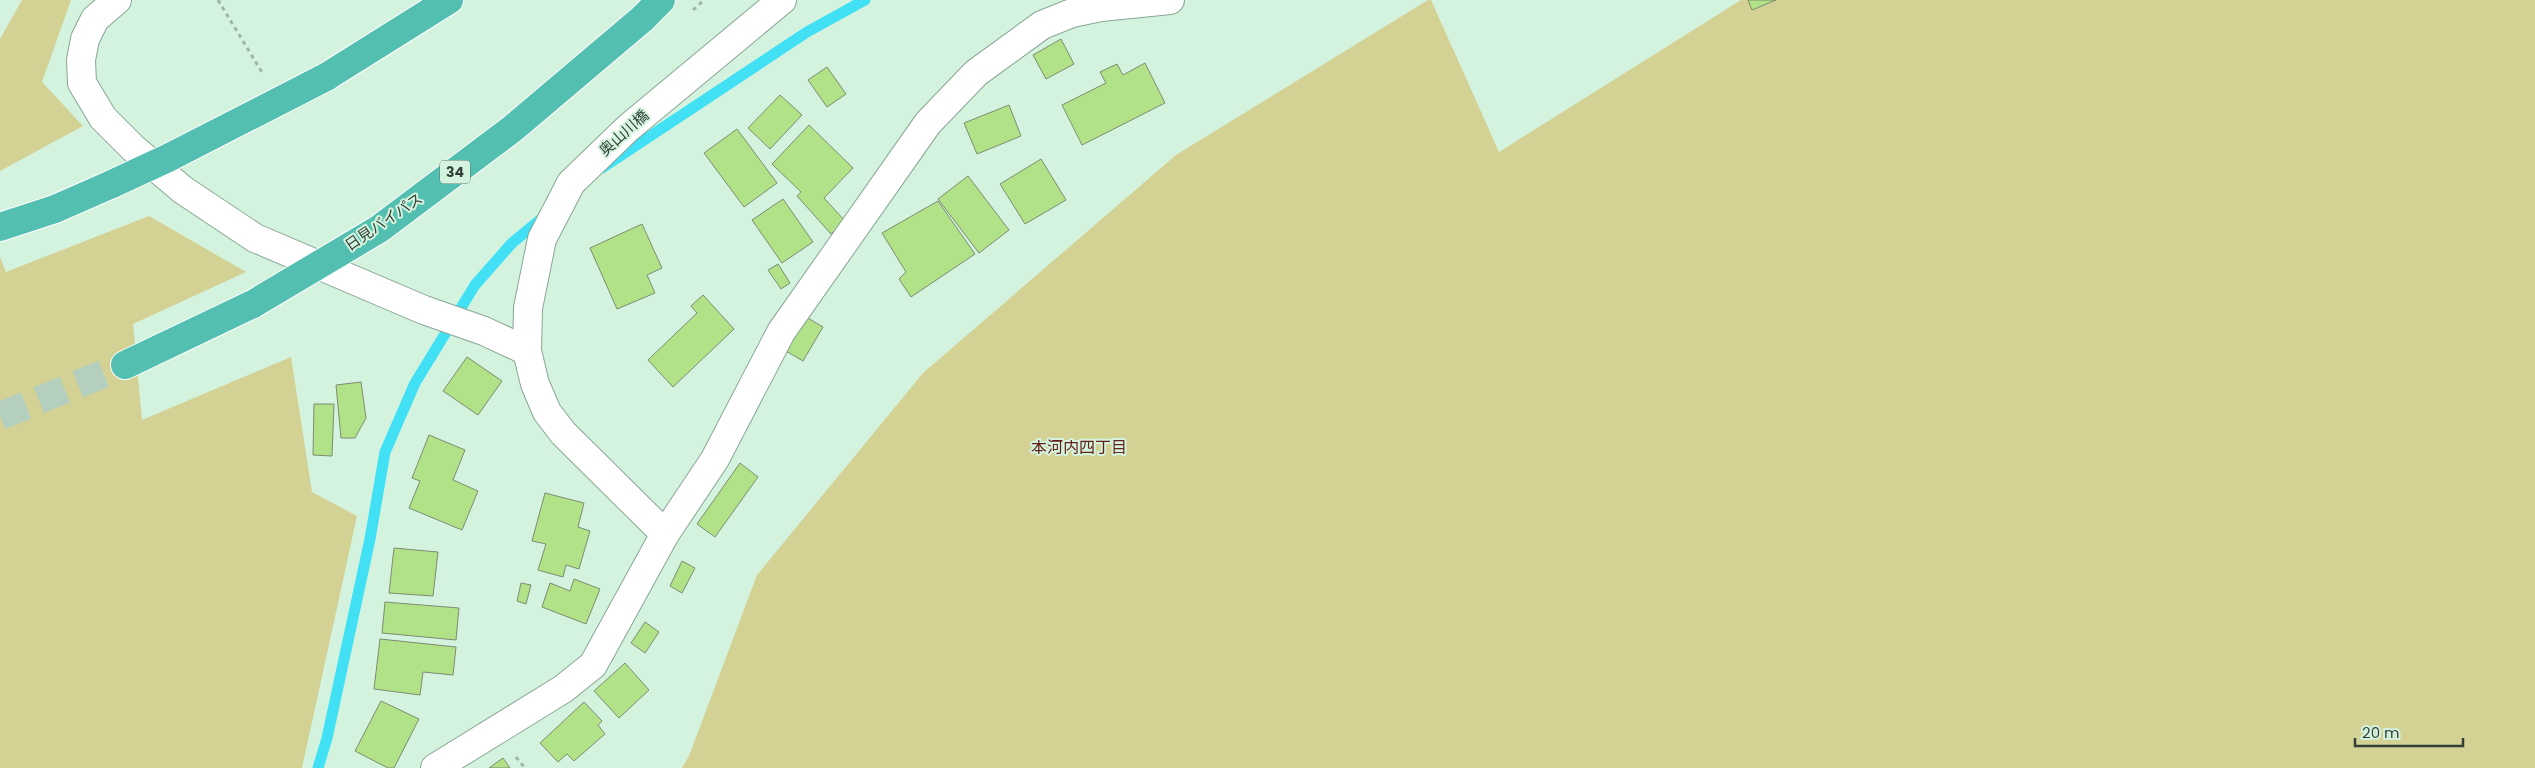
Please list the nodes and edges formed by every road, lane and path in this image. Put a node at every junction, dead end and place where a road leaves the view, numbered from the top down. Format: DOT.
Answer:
graph roads {
  1 [pos="117,0"];
  2 [pos="218,0"];
  3 [pos="449,0"];
  4 [pos="662,0"];
  5 [pos="782,0"];
  6 [pos="1170,0"];
  7 [pos="264,77"];
  8 [pos="0,227"];
  9 [pos="527,351"];
  10 [pos="125,365"];
  11 [pos="665,534"];
  12 [pos="435,768"];
  1 -- 9 [label="street"];
  2 -- 7 [label="path"];
  3 -- 8 [label="highway, bridge"];
  4 -- 10 [label="highway, 日見バイパス / 34, bridge"];
  5 -- 9 [label="street, 奥山川橋"];
  6 -- 11 [label="street"];
  9 -- 11 [label="street, 奥山川橋"];
  11 -- 12 [label="street"];
}
